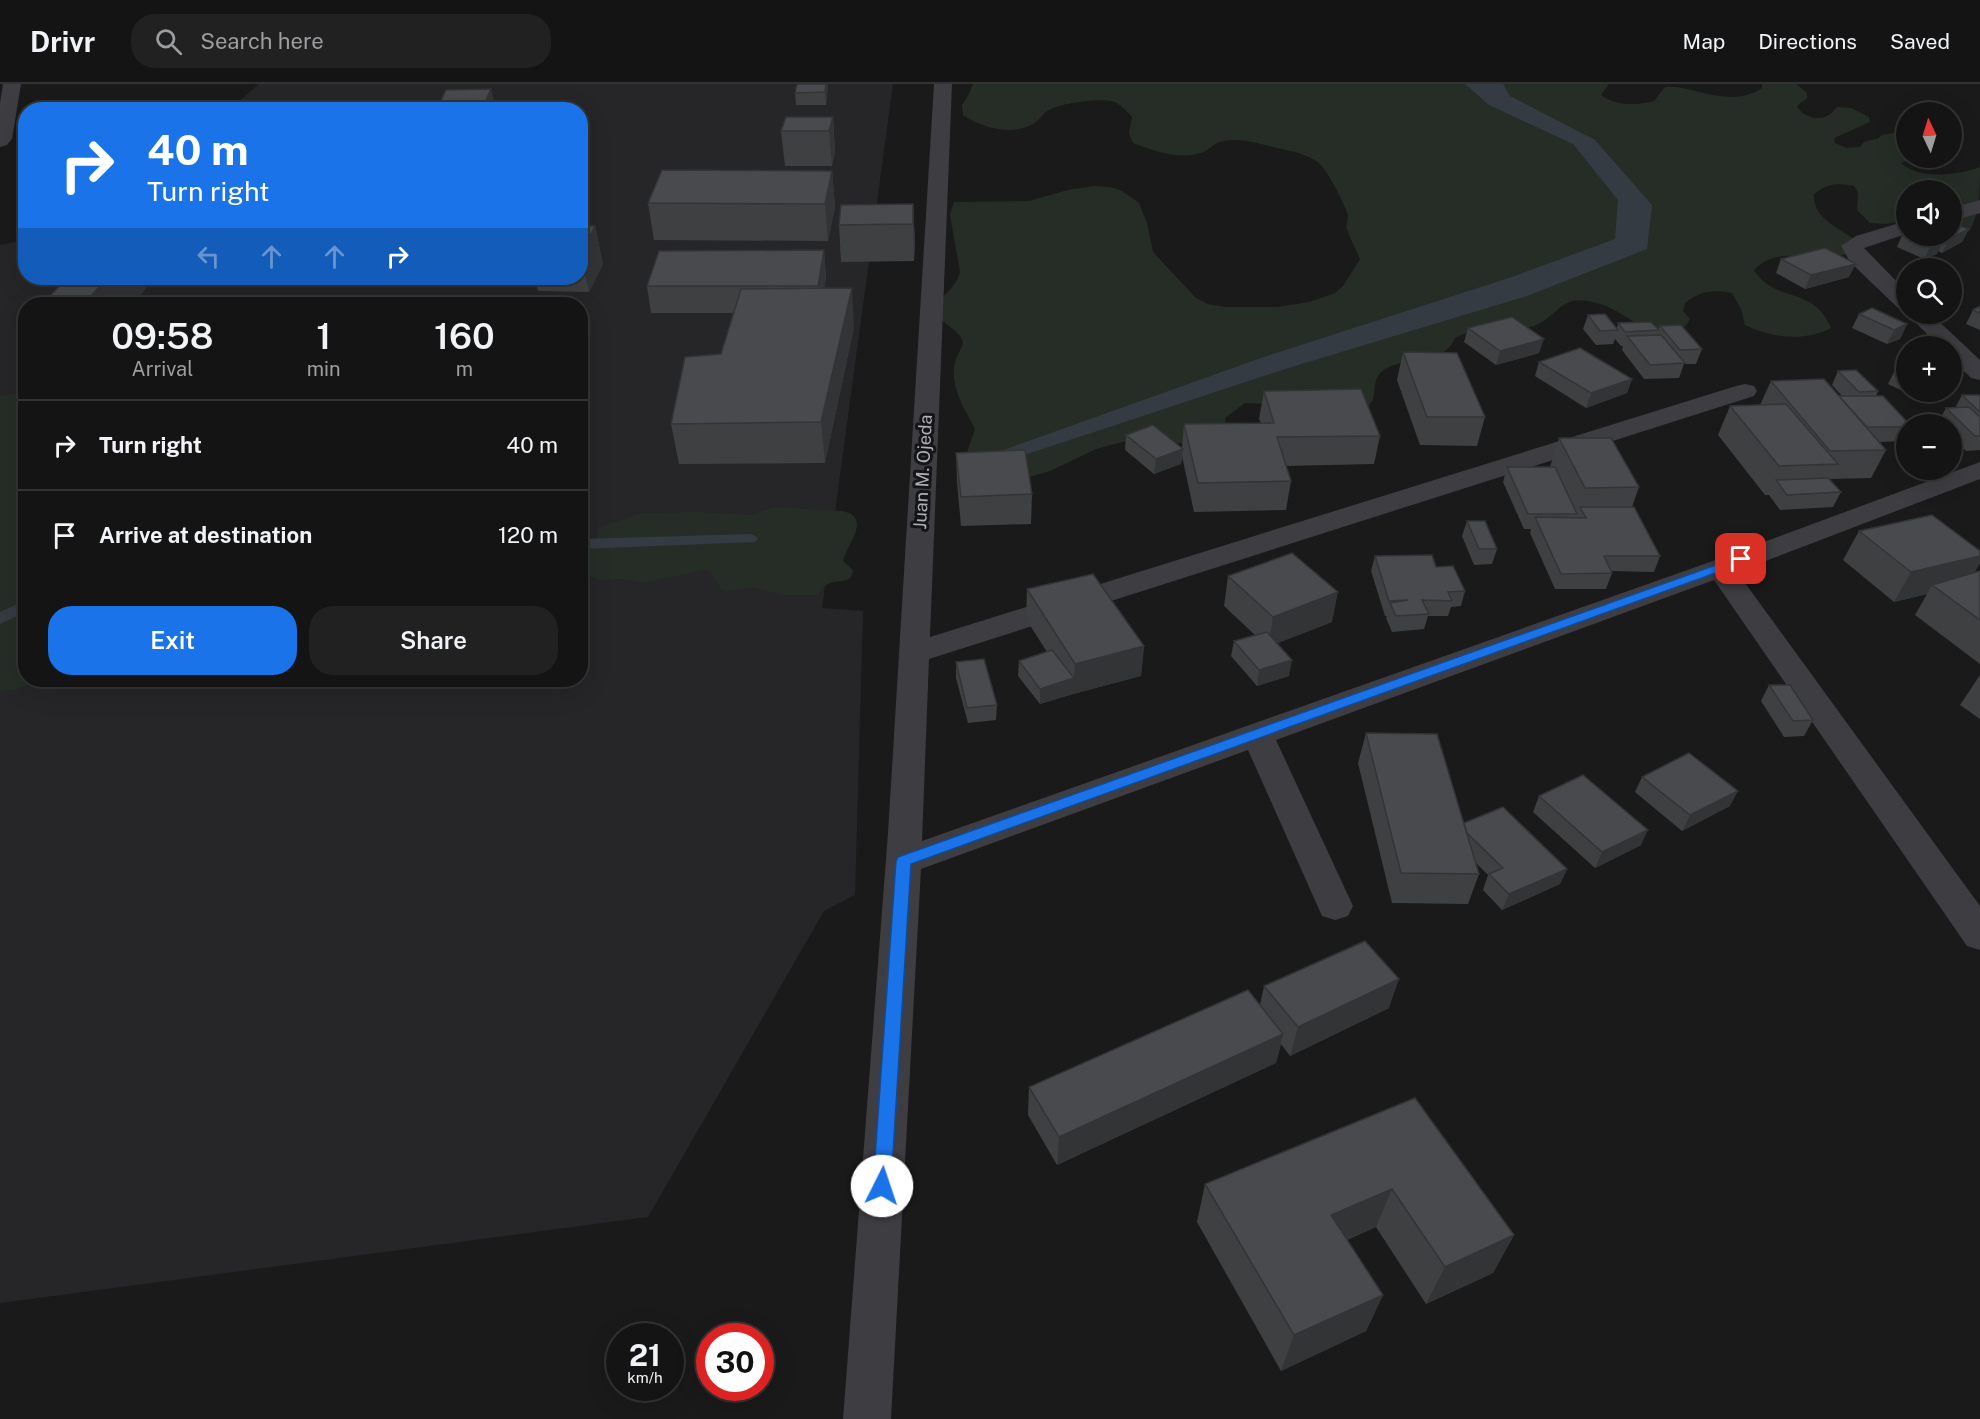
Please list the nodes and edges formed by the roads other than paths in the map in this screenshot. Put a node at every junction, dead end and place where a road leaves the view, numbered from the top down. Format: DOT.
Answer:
graph roads {
  1 [pos="12,84"];
  2 [pos="943,84"];
  3 [pos="2,140"];
  4 [pos="1980,207"];
  5 [pos="1962,212"];
  6 [pos="1896,230"];
  7 [pos="1896,293"];
  8 [pos="1929,324"];
  9 [pos="1980,373"];
  10 [pos="1745,391"];
  11 [pos="1980,470"];
  12 [pos="1720,568"];
  13 [pos="914,652"];
  14 [pos="1257,733"];
  15 [pos="904,861"];
  16 [pos="1335,906"];
  17 [pos="1980,935"];
  18 [pos="867,1419"];
  1 -- 3 [label="street"];
  2 -- 13 [label="street, Juan M. Ojeda"];
  4 -- 5 [label="street"];
  6 -- 7 [label="street"];
  8 -- 9 [label="street"];
  10 -- 13 [label="street"];
  11 -- 12 [label="street"];
  12 -- 14 [label="street"];
  12 -- 17 [label="street"];
  13 -- 15 [label="street, Juan M. Ojeda"];
  14 -- 15 [label="street"];
  14 -- 16 [label="street"];
  15 -- 18 [label="street, Juan M. Ojeda"];
}
